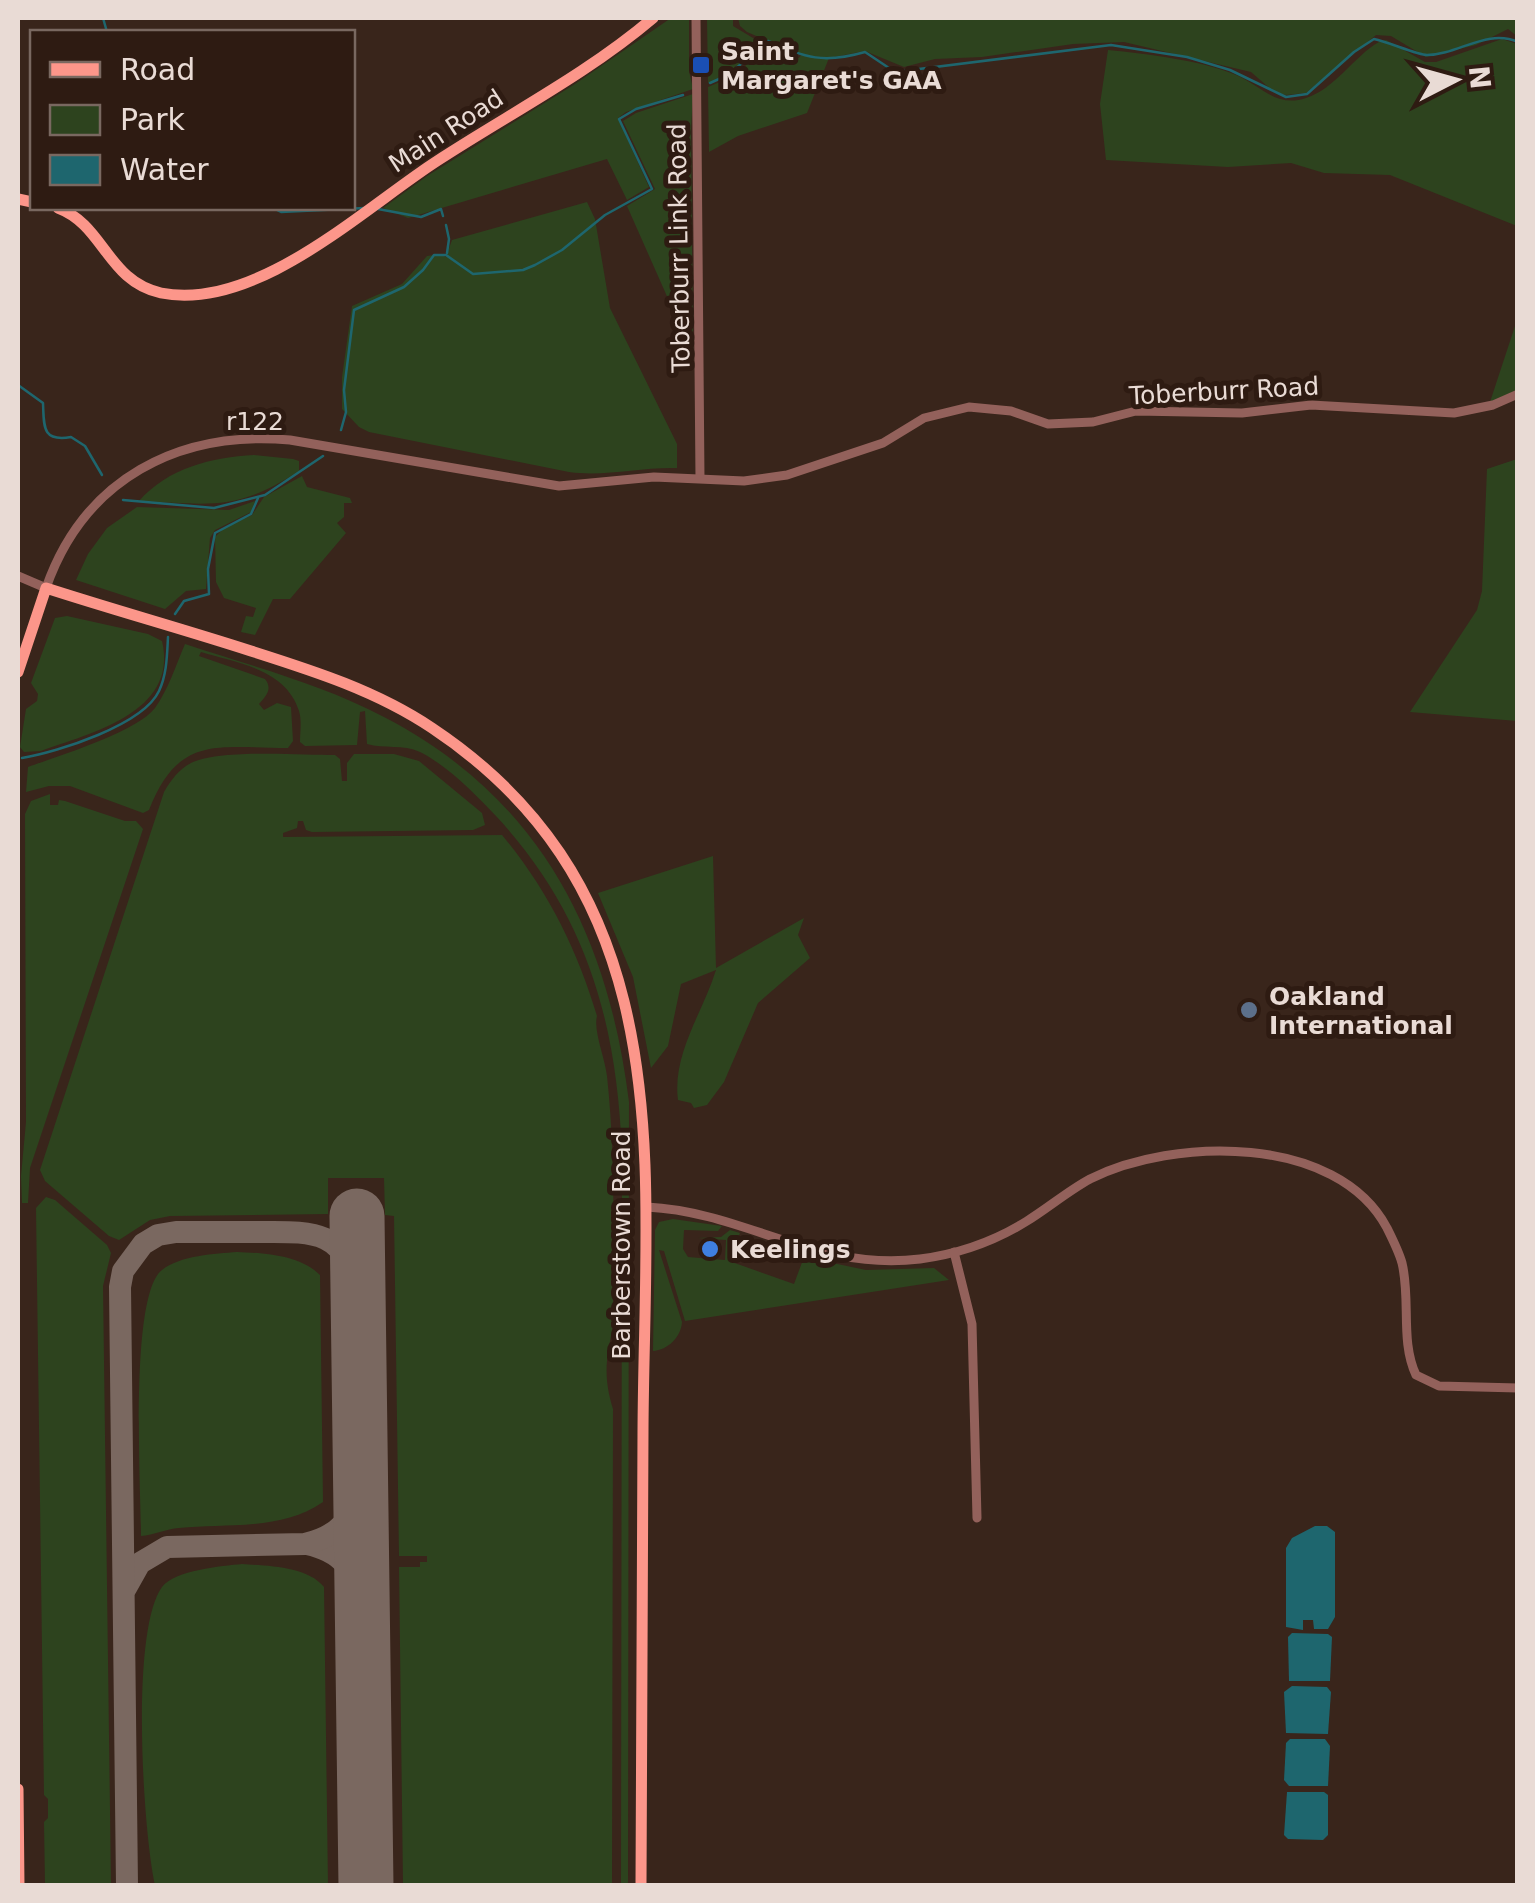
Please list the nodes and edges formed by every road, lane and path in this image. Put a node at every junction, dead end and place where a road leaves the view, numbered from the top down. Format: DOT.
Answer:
graph roads {
  1 [pos="653,18"];
  2 [pos="696,18"];
  3 [pos="62,210"];
  4 [pos="1518,394"];
  5 [pos="700,478"];
  6 [pos="528,481"];
  7 [pos="18,576"];
  8 [pos="46,588"];
  9 [pos="18,672"];
  10 [pos="647,1207"];
  11 [pos="954,1252"];
  12 [pos="1518,1388"];
  13 [pos="977,1518"];
  14 [pos="18,1789"];
  15 [pos="18,1886"];
  16 [pos="642,1886"];
  1 -- 3 [label="main road, Main Road"];
  2 -- 5 [label="street, Toberburr Link Road"];
  4 -- 5 [label="street, Toberburr Road"];
  5 -- 6 [label="street, Toberburr Road"];
  6 -- 8 [label="street, r122"];
  7 -- 8 [label="street"];
  8 -- 9 [label="main road"];
  8 -- 10 [label="main road, Barberstown Road"];
  10 -- 11 [label="street"];
  10 -- 16 [label="main road, Barberstown Road"];
  11 -- 12 [label="street"];
  11 -- 13 [label="street"];
  14 -- 15 [label="main road"];
}
